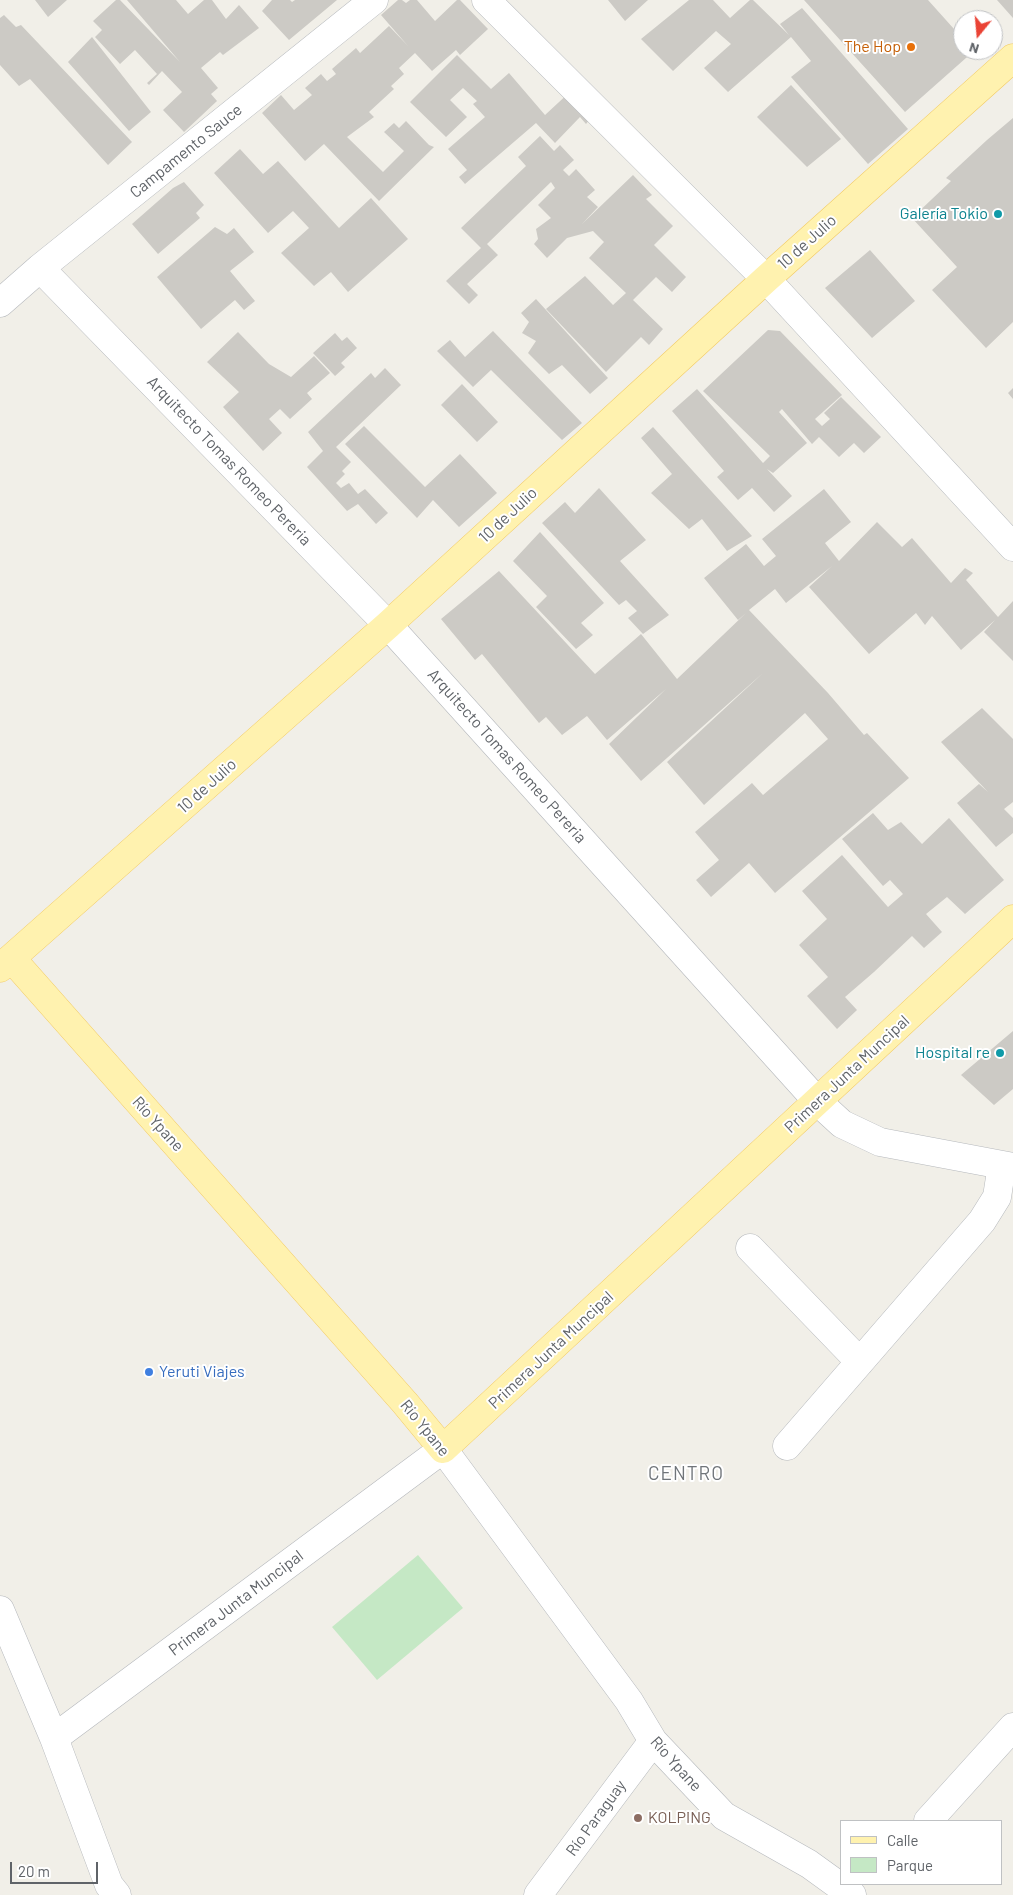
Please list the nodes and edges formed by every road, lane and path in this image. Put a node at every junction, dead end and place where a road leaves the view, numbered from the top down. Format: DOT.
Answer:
graph roads {
  1 [pos="374,0"];
  2 [pos="486,0"];
  3 [pos="1013,58"];
  4 [pos="40,268"];
  5 [pos="766,279"];
  6 [pos="0,303"];
  7 [pos="1013,547"];
  8 [pos="388,625"];
  9 [pos="1013,919"];
  10 [pos="4,958"];
  11 [pos="818,1102"];
  12 [pos="1008,1166"];
  13 [pos="750,1248"];
  14 [pos="860,1362"];
  15 [pos="787,1446"];
  16 [pos="443,1450"];
  17 [pos="0,1610"];
  18 [pos="1013,1726"];
  19 [pos="54,1738"];
  20 [pos="652,1740"];
  21 [pos="929,1820"];
  22 [pos="870,1885"];
  23 [pos="117,1895"];
  24 [pos="538,1895"];
  25 [pos="852,1895"];
  26 [pos="861,1895"];
  1 -- 4 [label="street, Campamento Sauce"];
  2 -- 5 [label="street"];
  3 -- 5 [label="main road, 10 de Julio"];
  4 -- 6 [label="street, Campamento Sauce"];
  4 -- 8 [label="street, Arquitecto Tomas Romeo Pereria"];
  5 -- 7 [label="street"];
  5 -- 8 [label="main road, 10 de Julio"];
  8 -- 10 [label="main road, 10 de Julio"];
  8 -- 11 [label="street, Arquitecto Tomas Romeo Pereria"];
  9 -- 11 [label="main road, Primera Junta Muncipal"];
  10 -- 16 [label="main road, Río Ypane"];
  11 -- 12 [label="street, Arquitecto Tomas Romeo Pereria"];
  11 -- 16 [label="main road, Primera Junta Muncipal"];
  12 -- 14 [label="street"];
  13 -- 14 [label="street"];
  14 -- 15 [label="street"];
  16 -- 19 [label="street, Primera Junta Muncipal"];
  16 -- 20 [label="street, Río Ypane"];
  17 -- 19 [label="street"];
  18 -- 21 [label="street"];
  19 -- 23 [label="street"];
  20 -- 24 [label="street, Río Paraguay"];
  20 -- 25 [label="street, Río Ypane"];
  22 -- 26 [label="street"];
}
